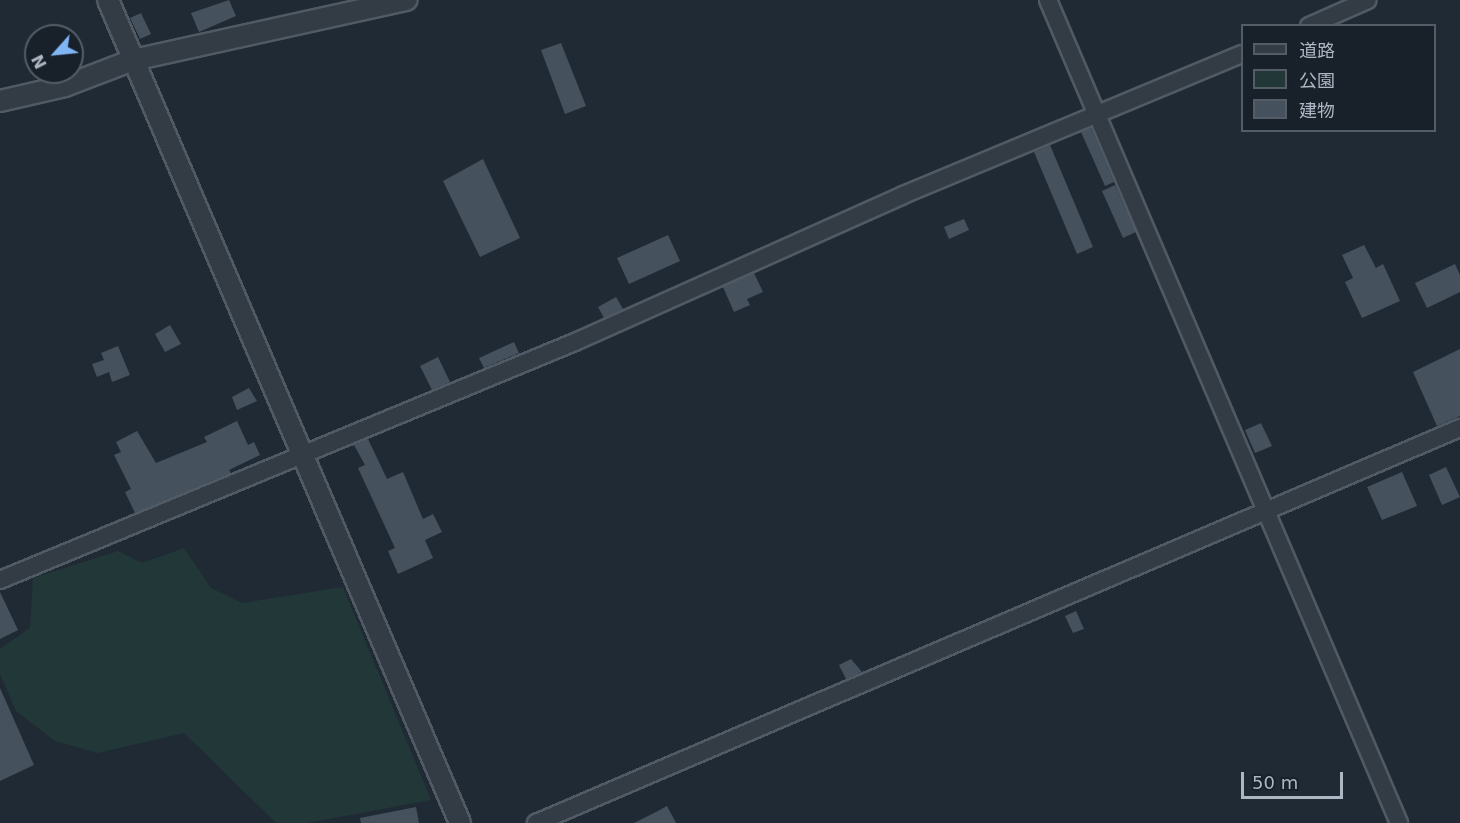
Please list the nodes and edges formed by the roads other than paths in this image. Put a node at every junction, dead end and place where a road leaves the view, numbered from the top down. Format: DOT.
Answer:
graph roads {
  1 [pos="108,0"];
  2 [pos="407,0"];
  3 [pos="1048,0"];
  4 [pos="1368,0"];
  5 [pos="1314,24"];
  6 [pos="1241,54"];
  7 [pos="134,60"];
  8 [pos="0,101"];
  9 [pos="1096,117"];
  10 [pos="1460,428"];
  11 [pos="304,455"];
  12 [pos="1264,511"];
  13 [pos="0,580"];
  14 [pos="460,823"];
  15 [pos="536,823"];
  16 [pos="1399,823"];
  1 -- 7 [label="street"];
  2 -- 7 [label="street"];
  3 -- 9 [label="street"];
  4 -- 5 [label="street"];
  6 -- 9 [label="street"];
  7 -- 8 [label="street"];
  7 -- 11 [label="street"];
  9 -- 11 [label="street"];
  9 -- 12 [label="street"];
  10 -- 12 [label="street"];
  11 -- 13 [label="street"];
  11 -- 14 [label="street"];
  12 -- 15 [label="street"];
  12 -- 16 [label="street"];
}
